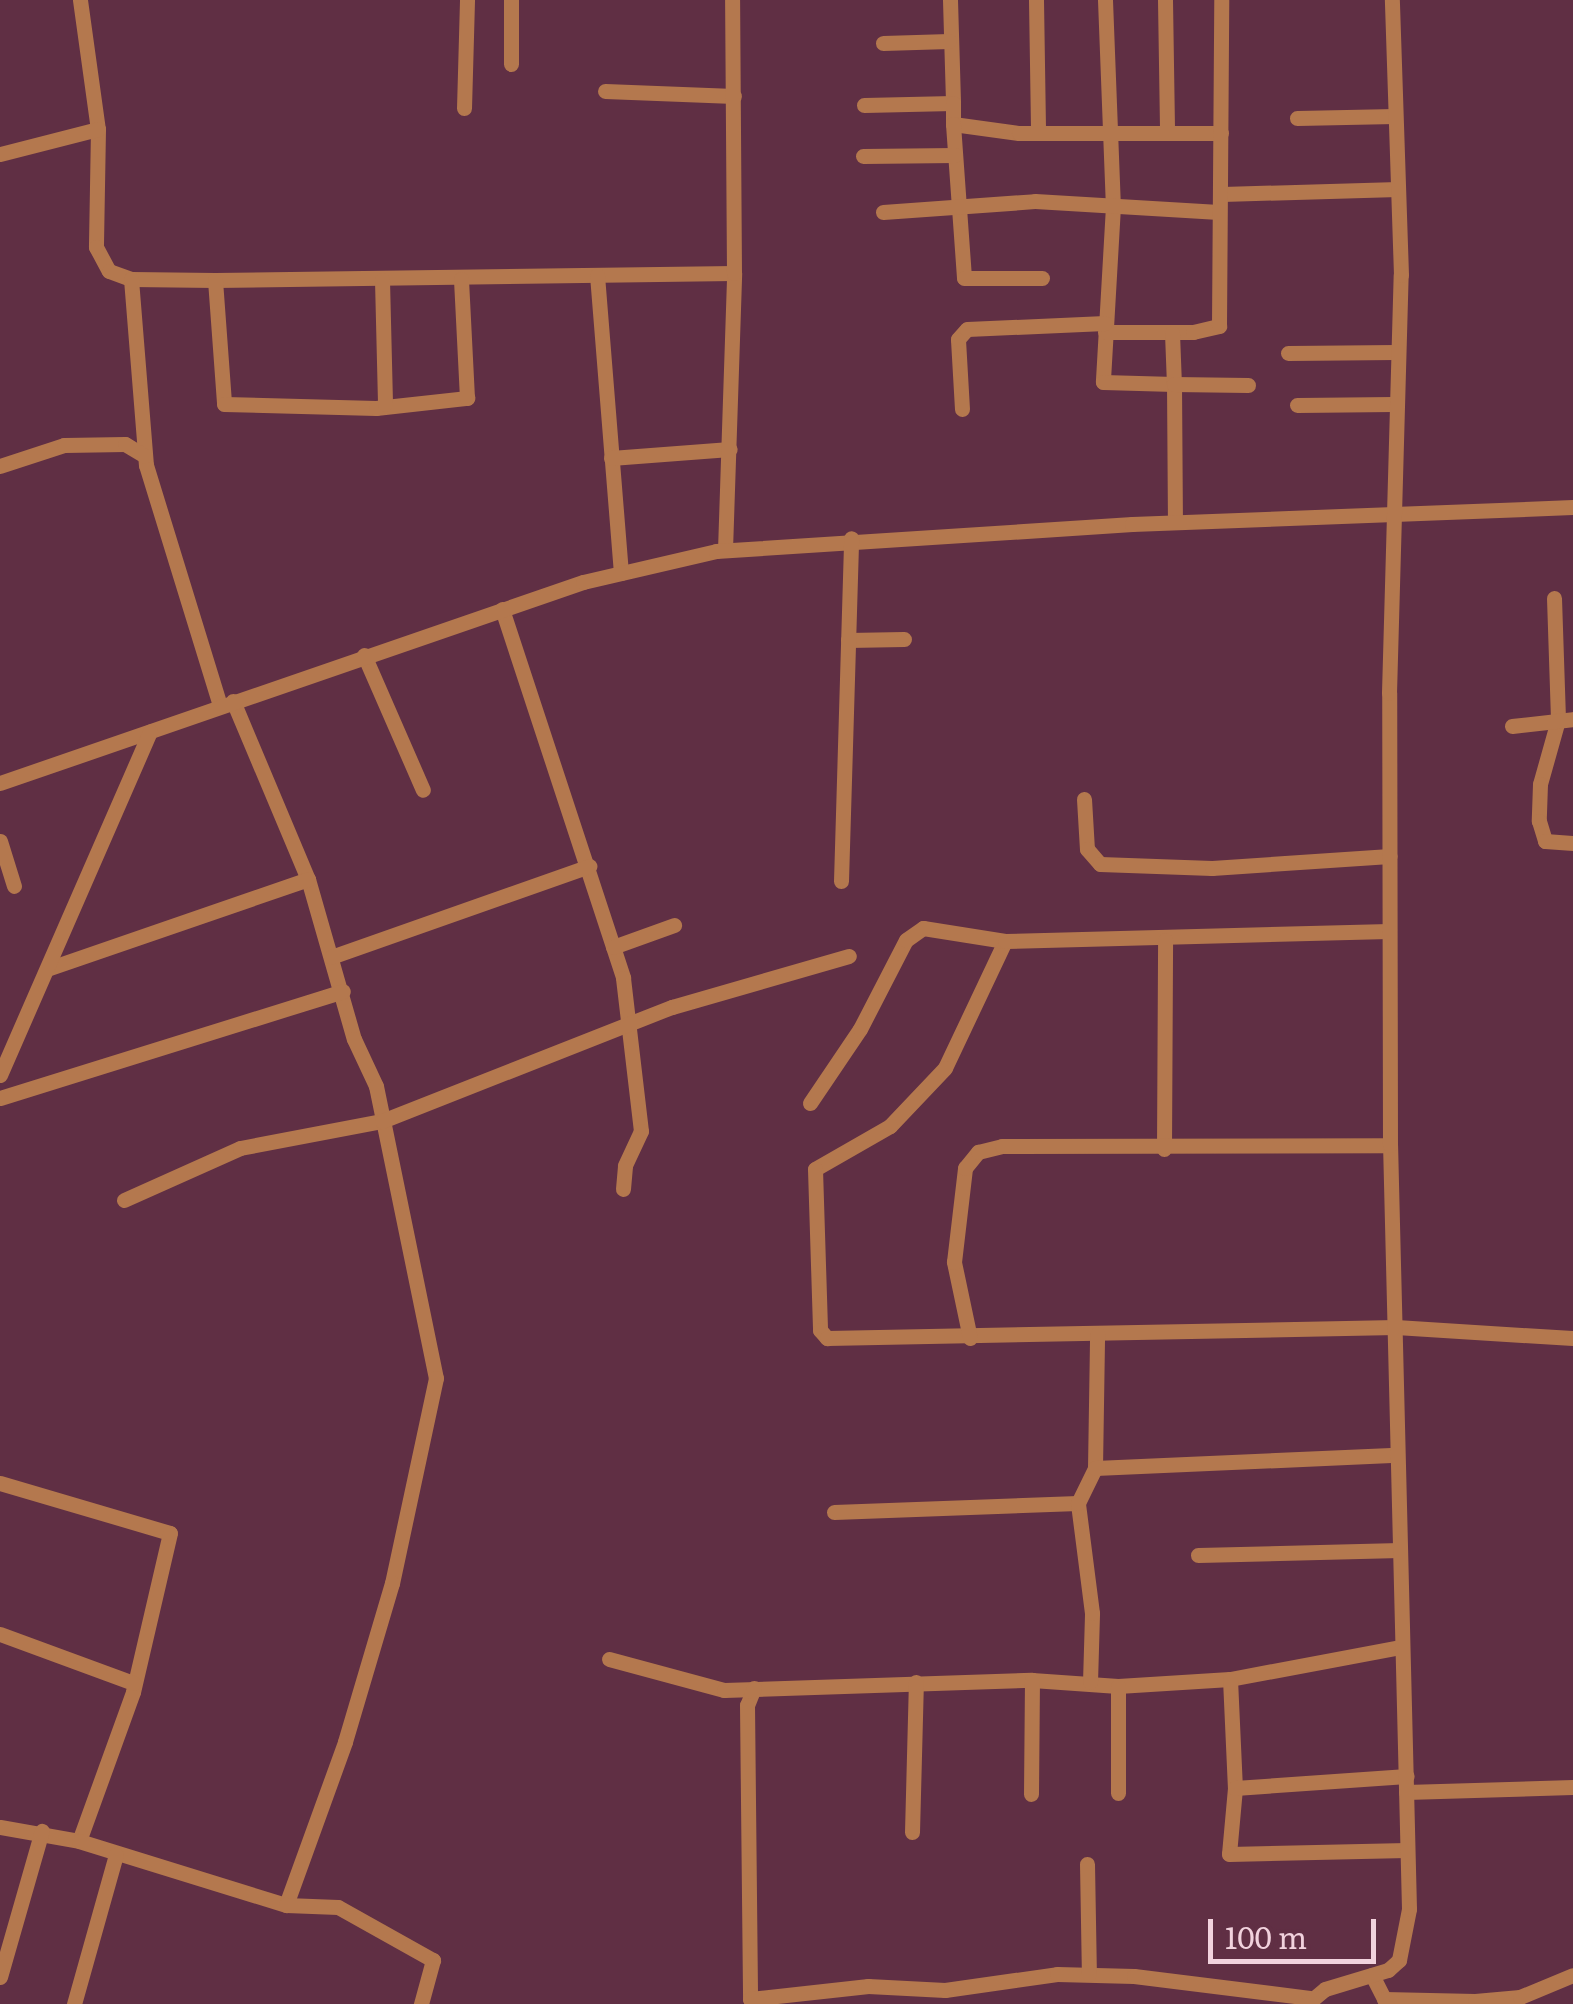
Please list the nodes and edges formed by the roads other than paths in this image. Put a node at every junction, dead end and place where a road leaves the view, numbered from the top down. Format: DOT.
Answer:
graph roads {
  1 [pos="80,0"];
  2 [pos="468,0"];
  3 [pos="511,0"];
  4 [pos="732,0"];
  5 [pos="950,0"];
  6 [pos="1036,0"];
  7 [pos="1105,0"];
  8 [pos="1165,0"];
  9 [pos="1222,0"];
  10 [pos="1392,0"];
  11 [pos="949,41"];
  12 [pos="883,43"];
  13 [pos="512,64"];
  14 [pos="605,91"];
  15 [pos="734,96"];
  16 [pos="864,104"];
  17 [pos="953,104"];
  18 [pos="464,108"];
  19 [pos="1395,116"];
  20 [pos="1297,118"];
  21 [pos="953,124"];
  22 [pos="98,129"];
  23 [pos="1167,129"];
  24 [pos="1109,130"];
  25 [pos="1038,133"];
  26 [pos="1221,134"];
  27 [pos="0,154"];
  28 [pos="863,156"];
  29 [pos="955,156"];
  30 [pos="1398,188"];
  31 [pos="1222,194"];
  32 [pos="955,206"];
  33 [pos="1113,206"];
  34 [pos="882,212"];
  35 [pos="1220,212"];
  36 [pos="734,273"];
  37 [pos="597,275"];
  38 [pos="1042,278"];
  39 [pos="131,279"];
  40 [pos="460,279"];
  41 [pos="214,280"];
  42 [pos="382,280"];
  43 [pos="1105,327"];
  44 [pos="1172,332"];
  45 [pos="1396,352"];
  46 [pos="1288,353"];
  47 [pos="1174,384"];
  48 [pos="1248,385"];
  49 [pos="385,404"];
  50 [pos="1296,404"];
  51 [pos="1393,404"];
  52 [pos="962,409"];
  53 [pos="730,449"];
  54 [pos="145,456"];
  55 [pos="611,458"];
  56 [pos="0,466"];
  57 [pos="1573,507"];
  58 [pos="1394,514"];
  59 [pos="1175,521"];
  60 [pos="852,538"];
  61 [pos="725,550"];
  62 [pos="620,574"];
  63 [pos="1554,598"];
  64 [pos="502,609"];
  65 [pos="904,638"];
  66 [pos="848,640"];
  67 [pos="364,655"];
  68 [pos="227,703"];
  69 [pos="1566,720"];
  70 [pos="1512,726"];
  71 [pos="150,730"];
  72 [pos="0,783"];
  73 [pos="423,790"];
  74 [pos="1084,799"];
  75 [pos="0,841"];
  76 [pos="1573,842"];
  77 [pos="1390,856"];
  78 [pos="589,866"];
  79 [pos="308,880"];
  80 [pos="841,881"];
  81 [pos="14,886"];
  82 [pos="674,925"];
  83 [pos="1389,931"];
  84 [pos="1165,940"];
  85 [pos="1006,941"];
  86 [pos="613,946"];
  87 [pos="849,956"];
  88 [pos="331,957"];
  89 [pos="50,968"];
  90 [pos="343,991"];
  91 [pos="629,1024"];
  92 [pos="0,1076"];
  93 [pos="0,1098"];
  94 [pos="810,1103"];
  95 [pos="382,1121"];
  96 [pos="1390,1145"];
  97 [pos="1164,1149"];
  98 [pos="623,1189"];
  99 [pos="124,1200"];
  100 [pos="1396,1327"];
  101 [pos="1097,1334"];
  102 [pos="970,1338"];
  103 [pos="1573,1338"];
  104 [pos="1396,1455"];
  105 [pos="1095,1468"];
  106 [pos="0,1483"];
  107 [pos="1078,1503"];
  108 [pos="834,1512"];
  109 [pos="1400,1550"];
  110 [pos="1198,1555"];
  111 [pos="0,1634"];
  112 [pos="1400,1647"];
  113 [pos="609,1659"];
  114 [pos="1230,1679"];
  115 [pos="1032,1680"];
  116 [pos="916,1682"];
  117 [pos="1090,1682"];
  118 [pos="132,1683"];
  119 [pos="1118,1686"];
  120 [pos="754,1688"];
  121 [pos="1406,1784"];
  122 [pos="1573,1787"];
  123 [pos="1236,1788"];
  124 [pos="1118,1792"];
  125 [pos="1031,1794"];
  126 [pos="0,1827"];
  127 [pos="42,1831"];
  128 [pos="912,1832"];
  129 [pos="79,1841"];
  130 [pos="1407,1850"];
  131 [pos="116,1856"];
  132 [pos="1087,1864"];
  133 [pos="286,1905"];
  134 [pos="1089,1974"];
  135 [pos="1372,1975"];
  136 [pos="1573,1975"];
  137 [pos="0,1977"];
  138 [pos="945,1997"];
  139 [pos="805,1999"];
  140 [pos="1308,2001"];
  141 [pos="74,2004"];
  142 [pos="421,2004"];
  1 -- 22 [label="street"];
  2 -- 18 [label="street"];
  3 -- 13 [label="street"];
  4 -- 15 [label="street"];
  5 -- 11 [label="street"];
  6 -- 25 [label="street"];
  7 -- 24 [label="street"];
  8 -- 23 [label="street"];
  9 -- 26 [label="street"];
  10 -- 19 [label="street"];
  11 -- 12 [label="street"];
  11 -- 17 [label="street"];
  14 -- 15 [label="street"];
  15 -- 36 [label="street"];
  16 -- 17 [label="street"];
  17 -- 21 [label="street"];
  19 -- 20 [label="street"];
  19 -- 30 [label="street"];
  21 -- 25 [label="street"];
  21 -- 29 [label="street"];
  22 -- 27 [label="street"];
  22 -- 39 [label="street"];
  23 -- 24 [label="street"];
  23 -- 26 [label="street"];
  24 -- 25 [label="street"];
  24 -- 33 [label="street"];
  26 -- 31 [label="street"];
  28 -- 29 [label="street"];
  29 -- 32 [label="street"];
  30 -- 31 [label="street"];
  30 -- 45 [label="street"];
  31 -- 35 [label="street"];
  32 -- 33 [label="street"];
  32 -- 34 [label="street"];
  32 -- 38 [label="street"];
  33 -- 35 [label="street"];
  33 -- 43 [label="street"];
  35 -- 44 [label="street"];
  36 -- 37 [label="street"];
  36 -- 53 [label="street"];
  37 -- 40 [label="street"];
  37 -- 55 [label="street"];
  39 -- 41 [label="street"];
  39 -- 54 [label="street"];
  40 -- 42 [label="street"];
  40 -- 49 [label="street"];
  41 -- 42 [label="street"];
  41 -- 49 [label="street"];
  42 -- 49 [label="street"];
  43 -- 44 [label="street"];
  43 -- 47 [label="street"];
  43 -- 52 [label="street"];
  44 -- 47 [label="street"];
  45 -- 46 [label="street"];
  45 -- 51 [label="street"];
  47 -- 48 [label="street"];
  47 -- 59 [label="street"];
  50 -- 51 [label="street"];
  51 -- 58 [label="street"];
  53 -- 55 [label="street"];
  53 -- 61 [label="street"];
  54 -- 56 [label="street"];
  54 -- 68 [label="street"];
  55 -- 62 [label="street"];
  57 -- 58 [label="street"];
  58 -- 59 [label="street"];
  58 -- 77 [label="street"];
  59 -- 60 [label="street"];
  60 -- 61 [label="street"];
  60 -- 66 [label="street"];
  61 -- 62 [label="street"];
  62 -- 64 [label="street"];
  63 -- 69 [label="street"];
  64 -- 67 [label="street"];
  64 -- 78 [label="street"];
  65 -- 66 [label="street"];
  66 -- 80 [label="street"];
  67 -- 68 [label="street"];
  67 -- 73 [label="street"];
  68 -- 71 [label="street"];
  68 -- 79 [label="street"];
  69 -- 70 [label="street"];
  69 -- 76 [label="street"];
  71 -- 72 [label="street"];
  71 -- 89 [label="street"];
  74 -- 77 [label="street"];
  75 -- 81 [label="street"];
  77 -- 83 [label="street"];
  78 -- 86 [label="street"];
  78 -- 88 [label="street"];
  79 -- 88 [label="street"];
  79 -- 89 [label="street"];
  82 -- 86 [label="street"];
  83 -- 84 [label="street"];
  83 -- 96 [label="street"];
  84 -- 85 [label="street"];
  84 -- 97 [label="street"];
  85 -- 94 [label="street"];
  85 -- 102 [label="street"];
  86 -- 91 [label="street"];
  87 -- 91 [label="street"];
  88 -- 90 [label="street"];
  89 -- 92 [label="street"];
  90 -- 93 [label="street"];
  90 -- 95 [label="street"];
  91 -- 95 [label="street"];
  91 -- 98 [label="street"];
  95 -- 99 [label="street"];
  95 -- 133 [label="street"];
  96 -- 97 [label="street"];
  96 -- 100 [label="street"];
  97 -- 102 [label="street"];
  100 -- 101 [label="street"];
  100 -- 103 [label="street"];
  100 -- 104 [label="street"];
  101 -- 102 [label="street"];
  101 -- 105 [label="street"];
  104 -- 105 [label="street"];
  104 -- 109 [label="street"];
  105 -- 107 [label="street"];
  106 -- 118 [label="street"];
  107 -- 108 [label="street"];
  107 -- 117 [label="street"];
  109 -- 110 [label="street"];
  109 -- 112 [label="street"];
  111 -- 118 [label="street"];
  112 -- 114 [label="street"];
  112 -- 121 [label="street"];
  113 -- 120 [label="street"];
  114 -- 119 [label="street"];
  114 -- 123 [label="street"];
  115 -- 116 [label="street"];
  115 -- 117 [label="street"];
  115 -- 125 [label="street"];
  116 -- 120 [label="street"];
  116 -- 128 [label="street"];
  117 -- 119 [label="street"];
  118 -- 129 [label="street"];
  119 -- 124 [label="street"];
  120 -- 139 [label="street"];
  121 -- 122 [label="street"];
  121 -- 123 [label="street"];
  121 -- 130 [label="street"];
  123 -- 130 [label="street"];
  126 -- 127 [label="street"];
  127 -- 129 [label="street"];
  127 -- 137 [label="street"];
  129 -- 131 [label="street"];
  130 -- 135 [label="street"];
  131 -- 133 [label="street"];
  131 -- 141 [label="street"];
  132 -- 134 [label="street"];
  133 -- 142 [label="street"];
  134 -- 138 [label="street"];
  134 -- 140 [label="street"];
  135 -- 136 [label="street"];
  135 -- 140 [label="street"];
  138 -- 139 [label="street"];
}
